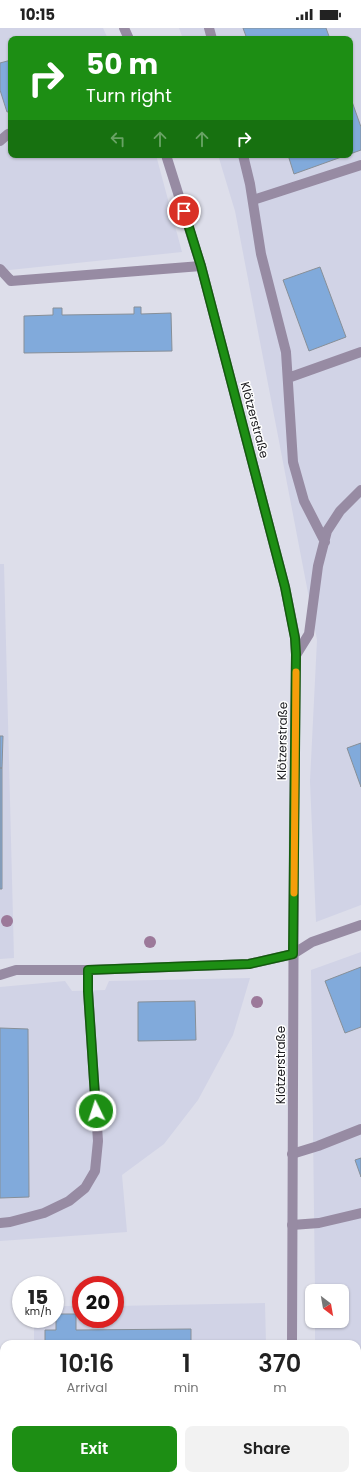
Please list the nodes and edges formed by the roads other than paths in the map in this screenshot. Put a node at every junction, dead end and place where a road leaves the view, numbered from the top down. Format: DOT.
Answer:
graph roads {
  1 [pos="8,134"];
  2 [pos="0,141"];
  3 [pos="167,158"];
  4 [pos="244,158"];
  5 [pos="361,165"];
  6 [pos="253,200"];
  7 [pos="201,266"];
  8 [pos="0,269"];
  9 [pos="361,352"];
  10 [pos="288,378"];
  11 [pos="361,490"];
  12 [pos="325,542"];
  13 [pos="296,654"];
  14 [pos="361,925"];
  15 [pos="293,954"];
  16 [pos="88,970"];
  17 [pos="0,975"];
  18 [pos="361,1129"];
  19 [pos="292,1154"];
  20 [pos="361,1213"];
  21 [pos="0,1223"];
  22 [pos="292,1225"];
  23 [pos="292,1340"];
  1 -- 2 [label="street"];
  3 -- 7 [label="street, Klötzerstraße"];
  4 -- 6 [label="street"];
  5 -- 6 [label="street"];
  6 -- 10 [label="street"];
  7 -- 8 [label="street"];
  7 -- 13 [label="street, Klötzerstraße"];
  9 -- 10 [label="street"];
  10 -- 12 [label="street"];
  11 -- 12 [label="street"];
  12 -- 13 [label="street"];
  13 -- 15 [label="street, Klötzerstraße"];
  14 -- 15 [label="street"];
  15 -- 16 [label="street"];
  15 -- 19 [label="street, Klötzerstraße"];
  16 -- 17 [label="street"];
  16 -- 21 [label="street"];
  18 -- 19 [label="street"];
  19 -- 22 [label="street, Klötzerstraße"];
  20 -- 22 [label="street"];
  22 -- 23 [label="street, Klötzerstraße"];
}
